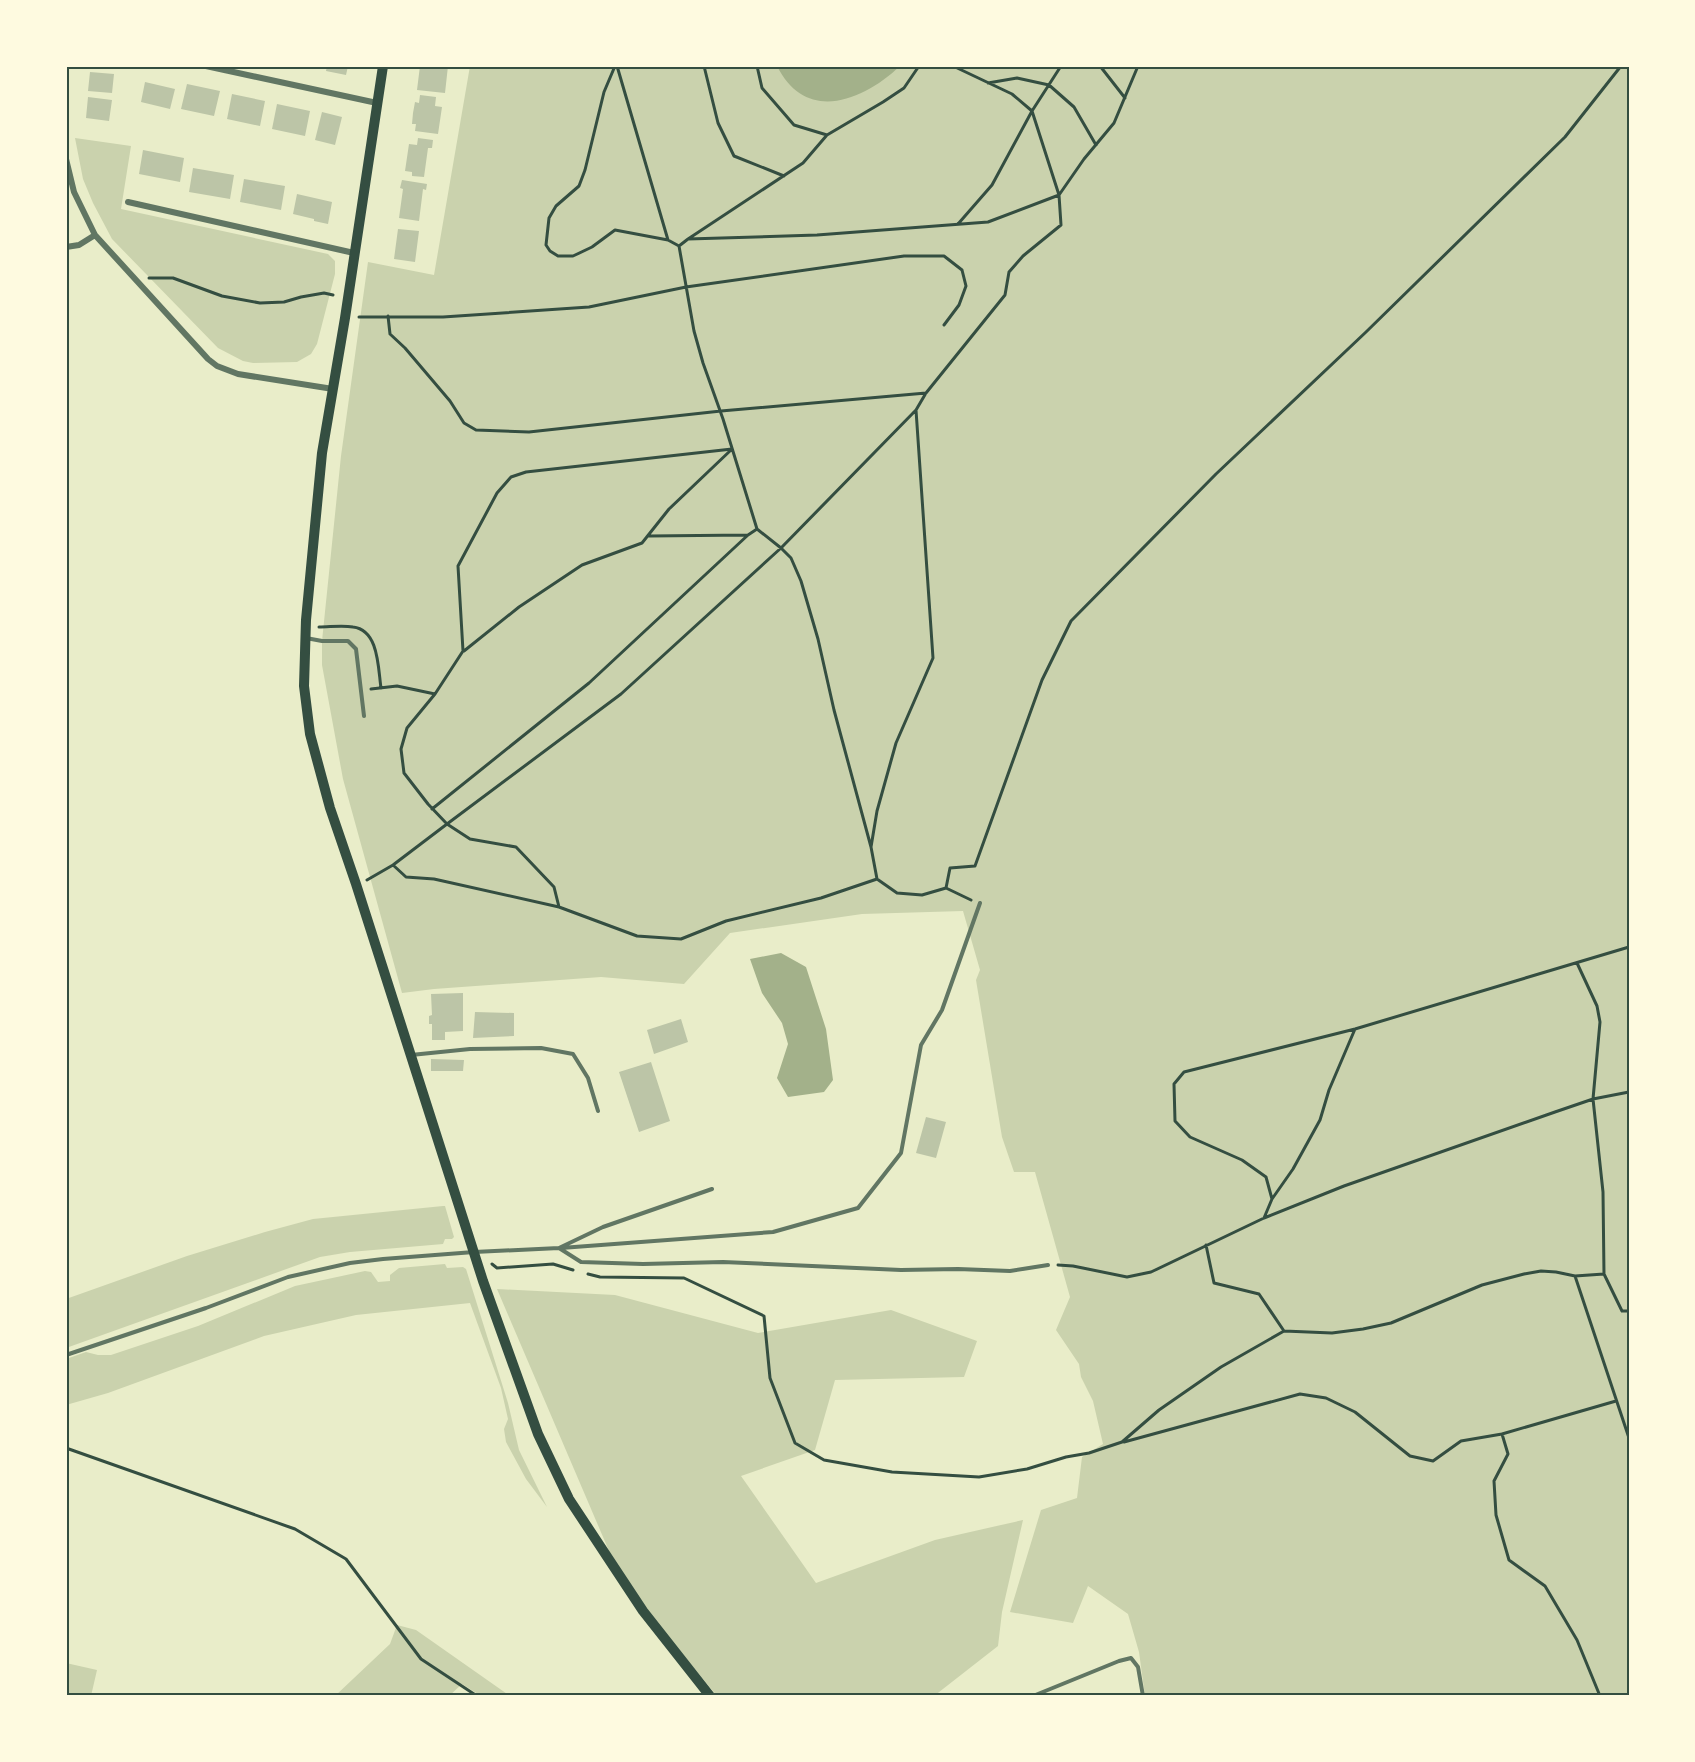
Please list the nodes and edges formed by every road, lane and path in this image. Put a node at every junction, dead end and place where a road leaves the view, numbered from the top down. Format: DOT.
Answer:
graph roads {
  1 [pos="206,66"];
  2 [pos="383,66"];
  3 [pos="616,66"];
  4 [pos="704,66"];
  5 [pos="757,66"];
  6 [pos="919,66"];
  7 [pos="953,66"];
  8 [pos="1060,66"];
  9 [pos="1100,66"];
  10 [pos="1138,66"];
  11 [pos="1621,66"];
  12 [pos="987,83"];
  13 [pos="1049,85"];
  14 [pos="1125,98"];
  15 [pos="377,103"];
  16 [pos="1032,111"];
  17 [pos="827,135"];
  18 [pos="1096,145"];
  19 [pos="66,159"];
  20 [pos="784,176"];
  21 [pos="1059,195"];
  22 [pos="128,202"];
  23 [pos="957,224"];
  24 [pos="95,235"];
  25 [pos="688,239"];
  26 [pos="668,240"];
  27 [pos="679,246"];
  28 [pos="66,247"];
  29 [pos="354,253"];
  30 [pos="148,278"];
  31 [pos="686,287"];
  32 [pos="333,295"];
  33 [pos="388,316"];
  34 [pos="345,318"];
  35 [pos="944,325"];
  36 [pos="333,389"];
  37 [pos="926,393"];
  38 [pos="916,410"];
  39 [pos="721,411"];
  40 [pos="732,449"];
  41 [pos="757,529"];
  42 [pos="748,535"];
  43 [pos="648,536"];
  44 [pos="781,548"];
  45 [pos="305,638"];
  46 [pos="464,651"];
  47 [pos="360,690"];
  48 [pos="435,694"];
  49 [pos="364,717"];
  50 [pos="432,809"];
  51 [pos="447,824"];
  52 [pos="871,847"];
  53 [pos="393,865"];
  54 [pos="877,879"];
  55 [pos="356,884"];
  56 [pos="946,888"];
  57 [pos="980,903"];
  58 [pos="559,907"];
  59 [pos="1629,947"];
  60 [pos="1577,963"];
  61 [pos="1355,1029"];
  62 [pos="411,1055"];
  63 [pos="1629,1092"];
  64 [pos="1593,1099"];
  65 [pos="598,1111"];
  66 [pos="712,1189"];
  67 [pos="1272,1199"];
  68 [pos="1264,1218"];
  69 [pos="1206,1245"];
  70 [pos="559,1248"];
  71 [pos="474,1252"];
  72 [pos="1048,1265"];
  73 [pos="1604,1274"];
  74 [pos="1575,1275"];
  75 [pos="1629,1311"];
  76 [pos="1284,1331"];
  77 [pos="66,1355"];
  78 [pos="1616,1401"];
  79 [pos="1502,1434"];
  80 [pos="1629,1438"];
  81 [pos="1122,1442"];
  82 [pos="66,1448"];
  83 [pos="477,1696"];
  84 [pos="710,1696"];
  85 [pos="1033,1696"];
  86 [pos="1143,1696"];
  87 [pos="1600,1696"];
  1 -- 15 [label="street"];
  2 -- 15 [label="main road"];
  3 -- 26 [label="path"];
  3 -- 26 [label="path"];
  4 -- 20 [label="path"];
  5 -- 17 [label="path"];
  6 -- 17 [label="path"];
  7 -- 12 [label="path"];
  8 -- 13 [label="path"];
  9 -- 14 [label="path"];
  10 -- 14 [label="path"];
  11 -- 56 [label="path"];
  12 -- 13 [label="path"];
  12 -- 16 [label="path"];
  13 -- 16 [label="path"];
  13 -- 18 [label="path"];
  14 -- 18 [label="path"];
  15 -- 29 [label="main road"];
  16 -- 21 [label="path"];
  16 -- 23 [label="path"];
  17 -- 20 [label="path"];
  18 -- 21 [label="path"];
  19 -- 24 [label="street"];
  20 -- 25 [label="path"];
  21 -- 23 [label="path"];
  21 -- 37 [label="path"];
  22 -- 29 [label="street"];
  23 -- 25 [label="path"];
  24 -- 28 [label="street"];
  24 -- 36 [label="street"];
  25 -- 27 [label="path"];
  26 -- 27 [label="path"];
  27 -- 31 [label="path"];
  29 -- 34 [label="main road"];
  30 -- 32 [label="path"];
  31 -- 33 [label="path"];
  31 -- 35 [label="path"];
  31 -- 39 [label="path"];
  33 -- 34 [label="path"];
  33 -- 39 [label="path"];
  34 -- 36 [label="main road"];
  36 -- 45 [label="main road"];
  37 -- 38 [label="path"];
  37 -- 39 [label="path"];
  38 -- 44 [label="path"];
  38 -- 52 [label="path"];
  39 -- 40 [label="path"];
  40 -- 41 [label="path"];
  40 -- 43 [label="path"];
  40 -- 46 [label="path"];
  41 -- 42 [label="path"];
  41 -- 44 [label="path"];
  42 -- 43 [label="path"];
  42 -- 50 [label="path"];
  43 -- 46 [label="path"];
  44 -- 51 [label="path"];
  44 -- 52 [label="path"];
  45 -- 47 [label="lane"];
  45 -- 55 [label="main road"];
  46 -- 48 [label="path"];
  47 -- 48 [label="path"];
  47 -- 49 [label="lane"];
  48 -- 50 [label="path"];
  50 -- 51 [label="path"];
  51 -- 53 [label="path"];
  51 -- 58 [label="path"];
  52 -- 54 [label="path"];
  53 -- 55 [label="path"];
  53 -- 58 [label="path"];
  54 -- 56 [label="path"];
  54 -- 58 [label="path"];
  55 -- 62 [label="main road"];
  56 -- 57 [label="path"];
  57 -- 70 [label="lane"];
  59 -- 60 [label="path"];
  60 -- 61 [label="path"];
  60 -- 64 [label="path"];
  61 -- 67 [label="path"];
  61 -- 67 [label="path"];
  62 -- 65 [label="lane"];
  62 -- 71 [label="main road"];
  63 -- 64 [label="path"];
  64 -- 68 [label="path"];
  64 -- 73 [label="path"];
  66 -- 70 [label="lane"];
  67 -- 68 [label="path"];
  68 -- 69 [label="path"];
  69 -- 72 [label="path"];
  69 -- 76 [label="path"];
  70 -- 71 [label="lane"];
  70 -- 72 [label="lane"];
  71 -- 77 [label="lane"];
  71 -- 81 [label="path"];
  71 -- 84 [label="main road"];
  73 -- 74 [label="path"];
  73 -- 75 [label="path"];
  74 -- 76 [label="path"];
  74 -- 78 [label="path"];
  76 -- 81 [label="path"];
  78 -- 79 [label="path"];
  78 -- 80 [label="path"];
  79 -- 81 [label="path"];
  79 -- 87 [label="path"];
  82 -- 83 [label="path"];
  85 -- 86 [label="lane"];
}
